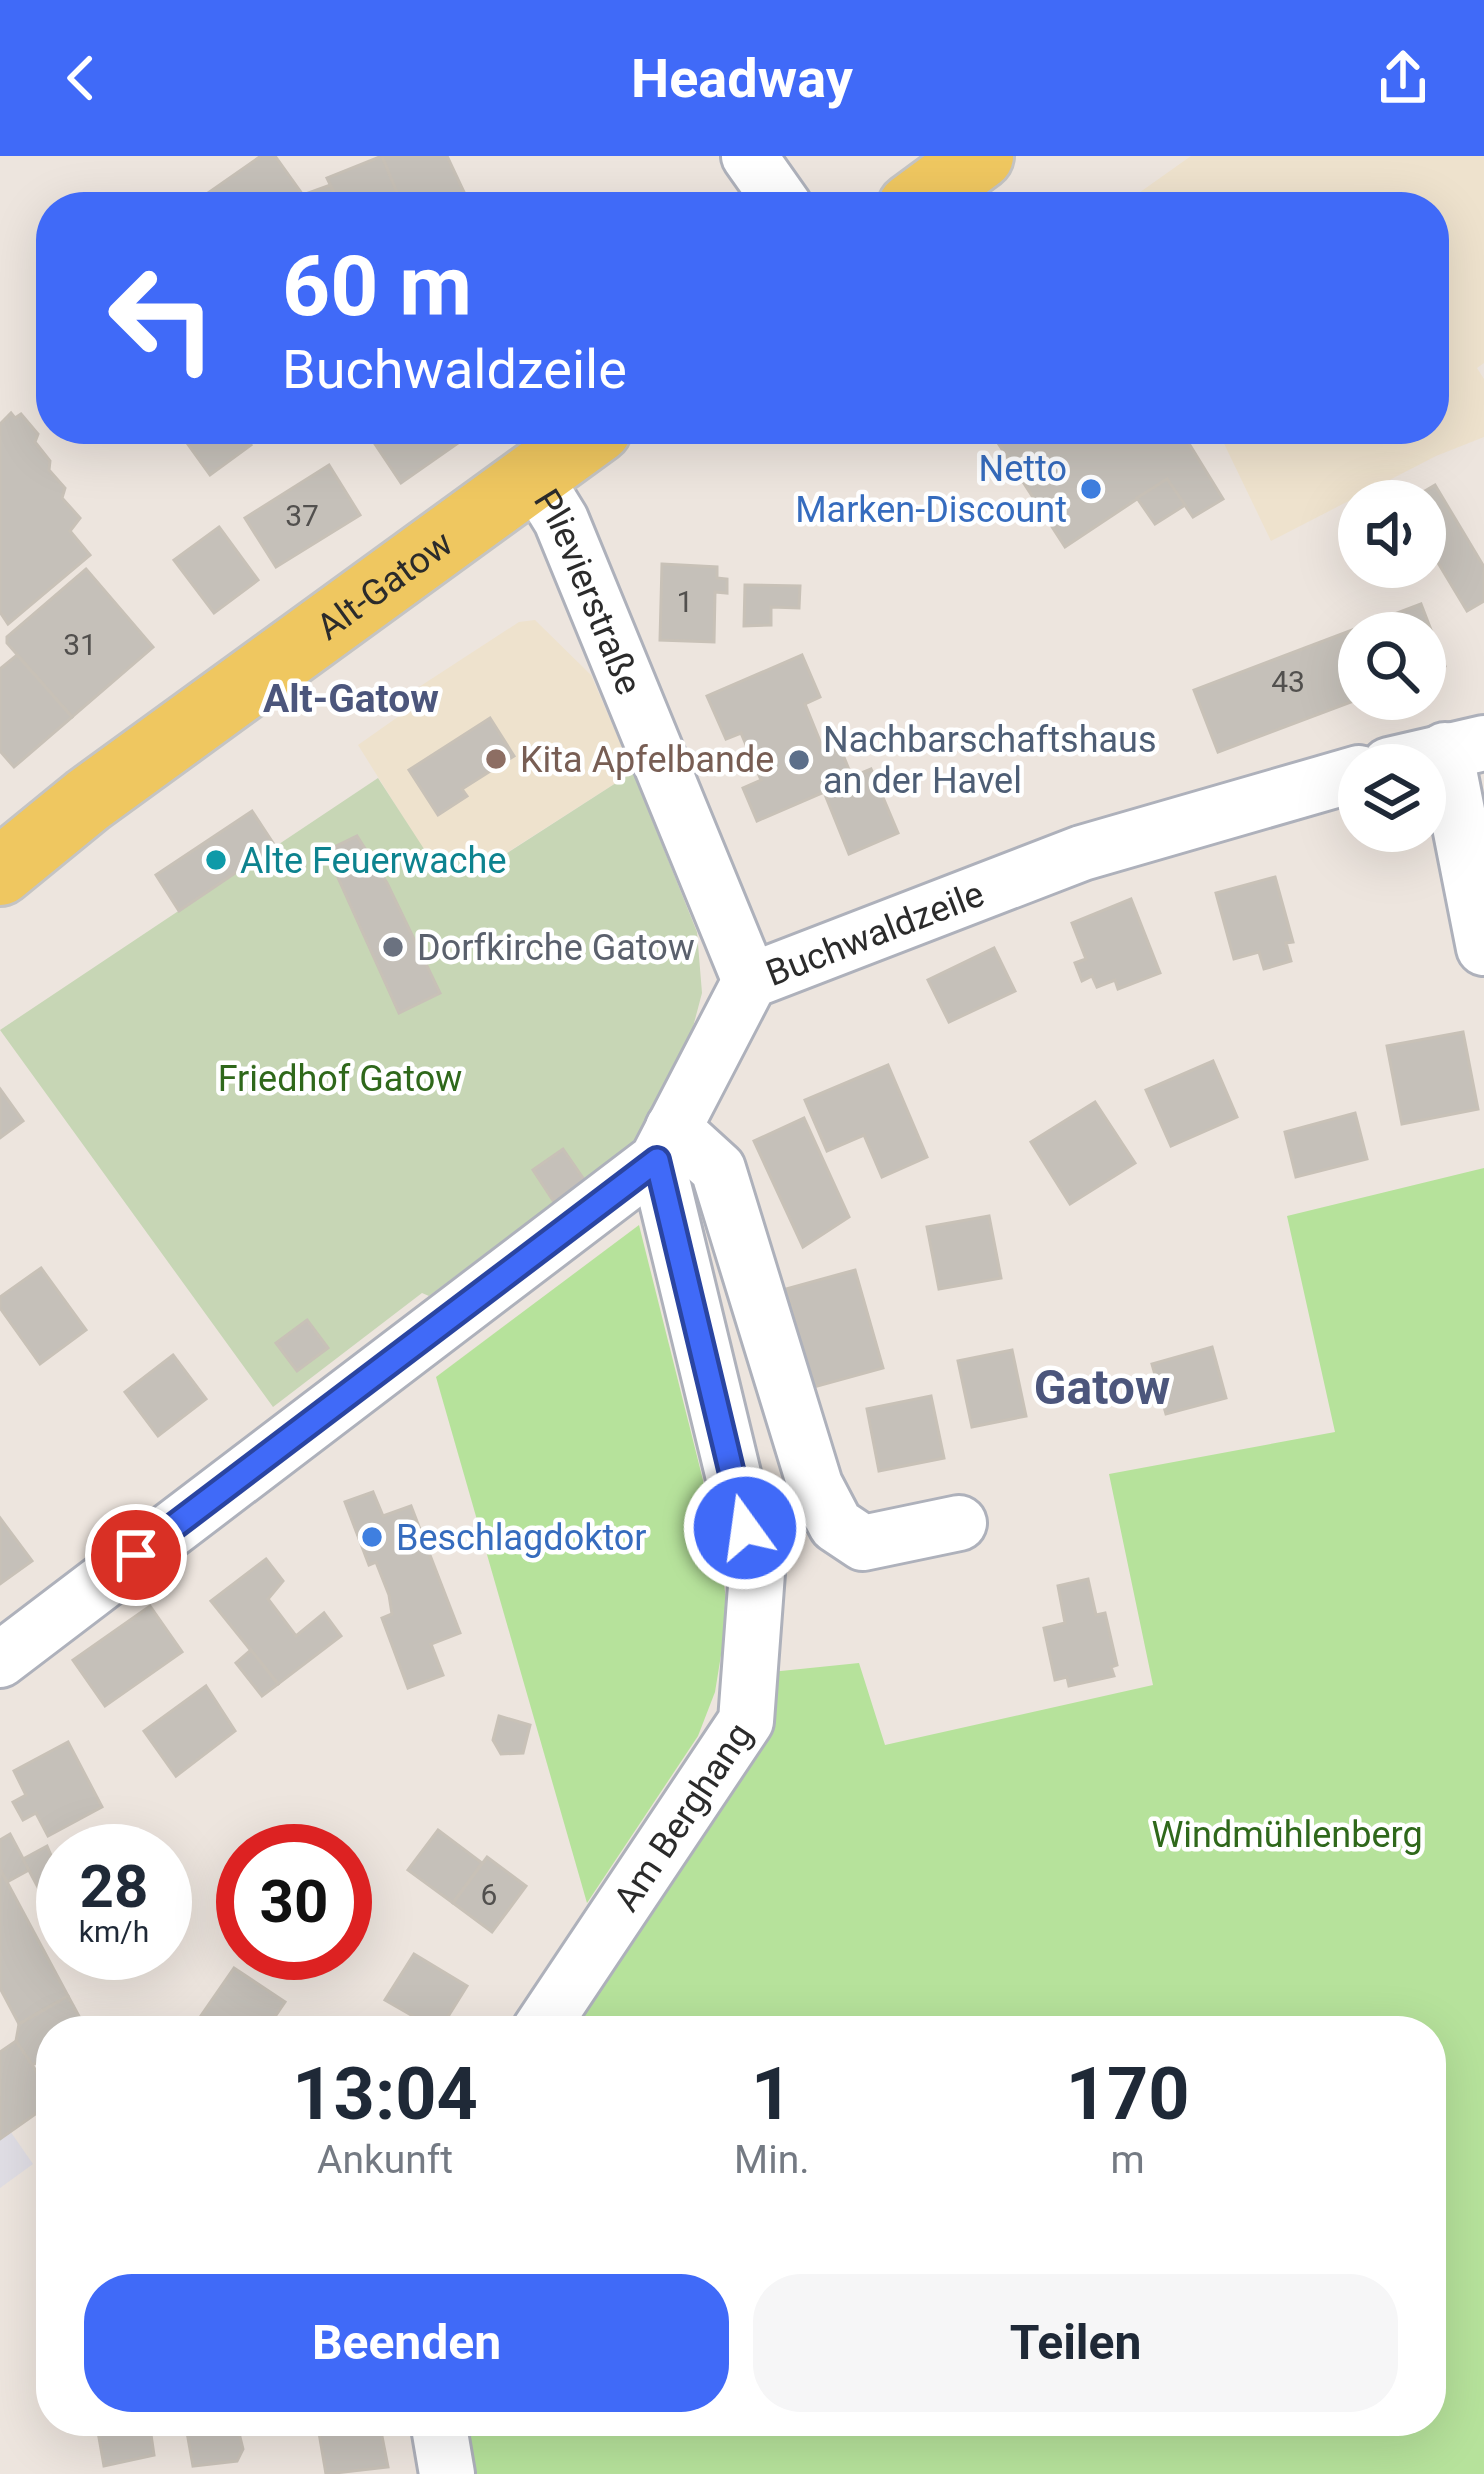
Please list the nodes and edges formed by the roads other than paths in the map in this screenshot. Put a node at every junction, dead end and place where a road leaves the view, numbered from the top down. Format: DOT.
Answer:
graph roads {
  1 [pos="749,156"];
  2 [pos="980,156"];
  3 [pos="774,192"];
  4 [pos="931,192"];
  5 [pos="576,444"];
  6 [pos="532,473"];
  7 [pos="1465,747"];
  8 [pos="1338,779"];
  9 [pos="0,872"];
  10 [pos="1484,948"];
  11 [pos="750,981"];
  12 [pos="665,1144"];
  13 [pos="959,1523"];
  14 [pos="0,1660"];
  15 [pos="549,2016"];
  16 [pos="441,2436"];
  17 [pos="447,2474"];
  1 -- 3 [label="street"];
  2 -- 4 [label="main road"];
  5 -- 6 [label="main road, Alt-Gatow"];
  6 -- 9 [label="main road, Alt-Gatow"];
  6 -- 11 [label="street, Plievierstraße"];
  7 -- 10 [label="street"];
  8 -- 11 [label="street, Buchwaldzeile"];
  11 -- 12 [label="street, Buchwaldzeile"];
  12 -- 13 [label="street"];
  12 -- 14 [label="street, Buchwaldzeile"];
  12 -- 15 [label="street, Am Berghang"];
  16 -- 17 [label="street"];
}
